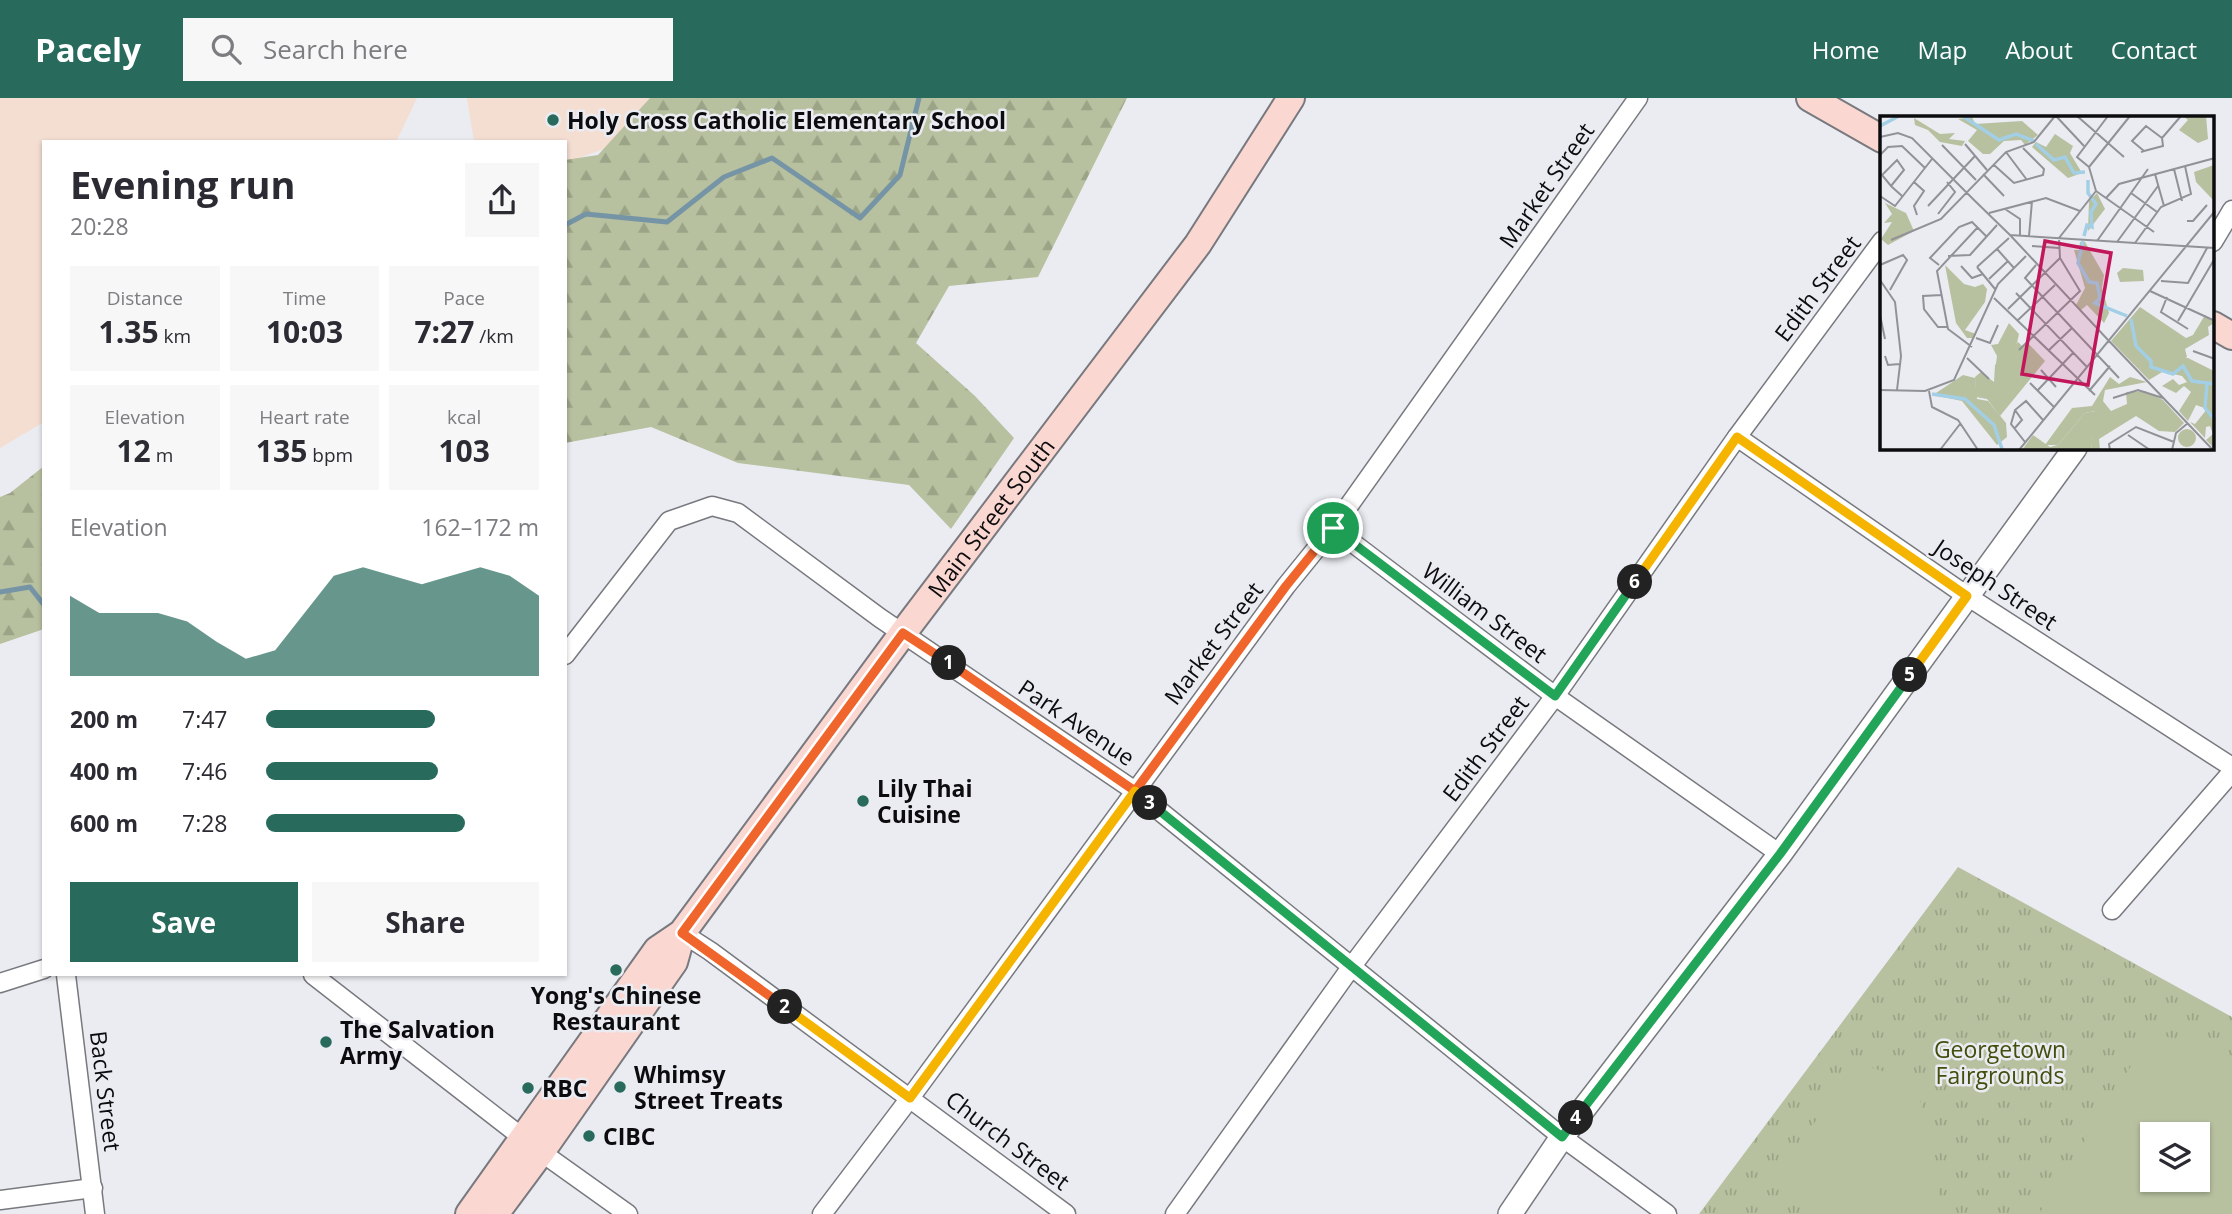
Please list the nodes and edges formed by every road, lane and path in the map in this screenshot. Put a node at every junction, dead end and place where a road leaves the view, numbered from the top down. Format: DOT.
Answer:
graph roads {
  1 [pos="1291,98"];
  2 [pos="1638,98"];
  3 [pos="1811,98"];
  4 [pos="1880,138"];
  5 [pos="2232,211"];
  6 [pos="2214,240"];
  7 [pos="1880,244"];
  8 [pos="2214,326"];
  9 [pos="2232,336"];
  10 [pos="1737,437"];
  11 [pos="2074,450"];
  12 [pos="1333,528"];
  13 [pos="1967,596"];
  14 [pos="903,633"];
  15 [pos="567,652"];
  16 [pos="1555,696"];
  17 [pos="2232,767"];
  18 [pos="2232,772"];
  19 [pos="1135,791"];
  20 [pos="1780,854"];
  21 [pos="2112,910"];
  22 [pos="682,933"];
  23 [pos="1352,966"];
  24 [pos="42,970"];
  25 [pos="66,976"];
  26 [pos="314,976"];
  27 [pos="0,983"];
  28 [pos="910,1098"];
  29 [pos="1562,1137"];
  30 [pos="532,1145"];
  31 [pos="93,1188"];
  32 [pos="0,1200"];
  33 [pos="95,1214"];
  34 [pos="469,1214"];
  35 [pos="495,1214"];
  36 [pos="628,1214"];
  37 [pos="822,1214"];
  38 [pos="1066,1214"];
  39 [pos="1175,1214"];
  40 [pos="1510,1214"];
  41 [pos="1667,1214"];
  1 -- 14 [label="main road, Main Street South"];
  2 -- 12 [label="street, Market Street"];
  3 -- 4 [label="main road"];
  5 -- 6 [label="street"];
  7 -- 10 [label="street, Edith Street"];
  8 -- 9 [label="main road"];
  10 -- 13 [label="street, Joseph Street"];
  10 -- 16 [label="street, Edith Street"];
  11 -- 13 [label="street"];
  12 -- 16 [label="street, William Street"];
  12 -- 19 [label="street, Market Street"];
  13 -- 17 [label="street, Joseph Street"];
  13 -- 20 [label="street"];
  14 -- 15 [label="street, Park Avenue"];
  14 -- 19 [label="street, Park Avenue"];
  14 -- 22 [label="main road, Main Street South"];
  16 -- 20 [label="street, William Street"];
  16 -- 23 [label="street, Edith Street"];
  18 -- 21 [label="street"];
  19 -- 23 [label="street, Park Avenue"];
  19 -- 28 [label="street, Market Street"];
  20 -- 29 [label="street"];
  22 -- 28 [label="street, Church Street"];
  22 -- 30 [label="main road, Main Street South"];
  23 -- 29 [label="street, Park Avenue"];
  23 -- 39 [label="street, Edith Street"];
  24 -- 27 [label="street"];
  25 -- 31 [label="street, Back Street"];
  26 -- 30 [label="street"];
  28 -- 37 [label="street, Market Street"];
  28 -- 38 [label="street, Church Street"];
  29 -- 40 [label="street"];
  29 -- 41 [label="street, Park Avenue"];
  30 -- 34 [label="main road, Main Street South"];
  30 -- 35 [label="main road, Main Street South"];
  30 -- 36 [label="street"];
  31 -- 32 [label="street"];
  31 -- 33 [label="street, Back Street"];
}
